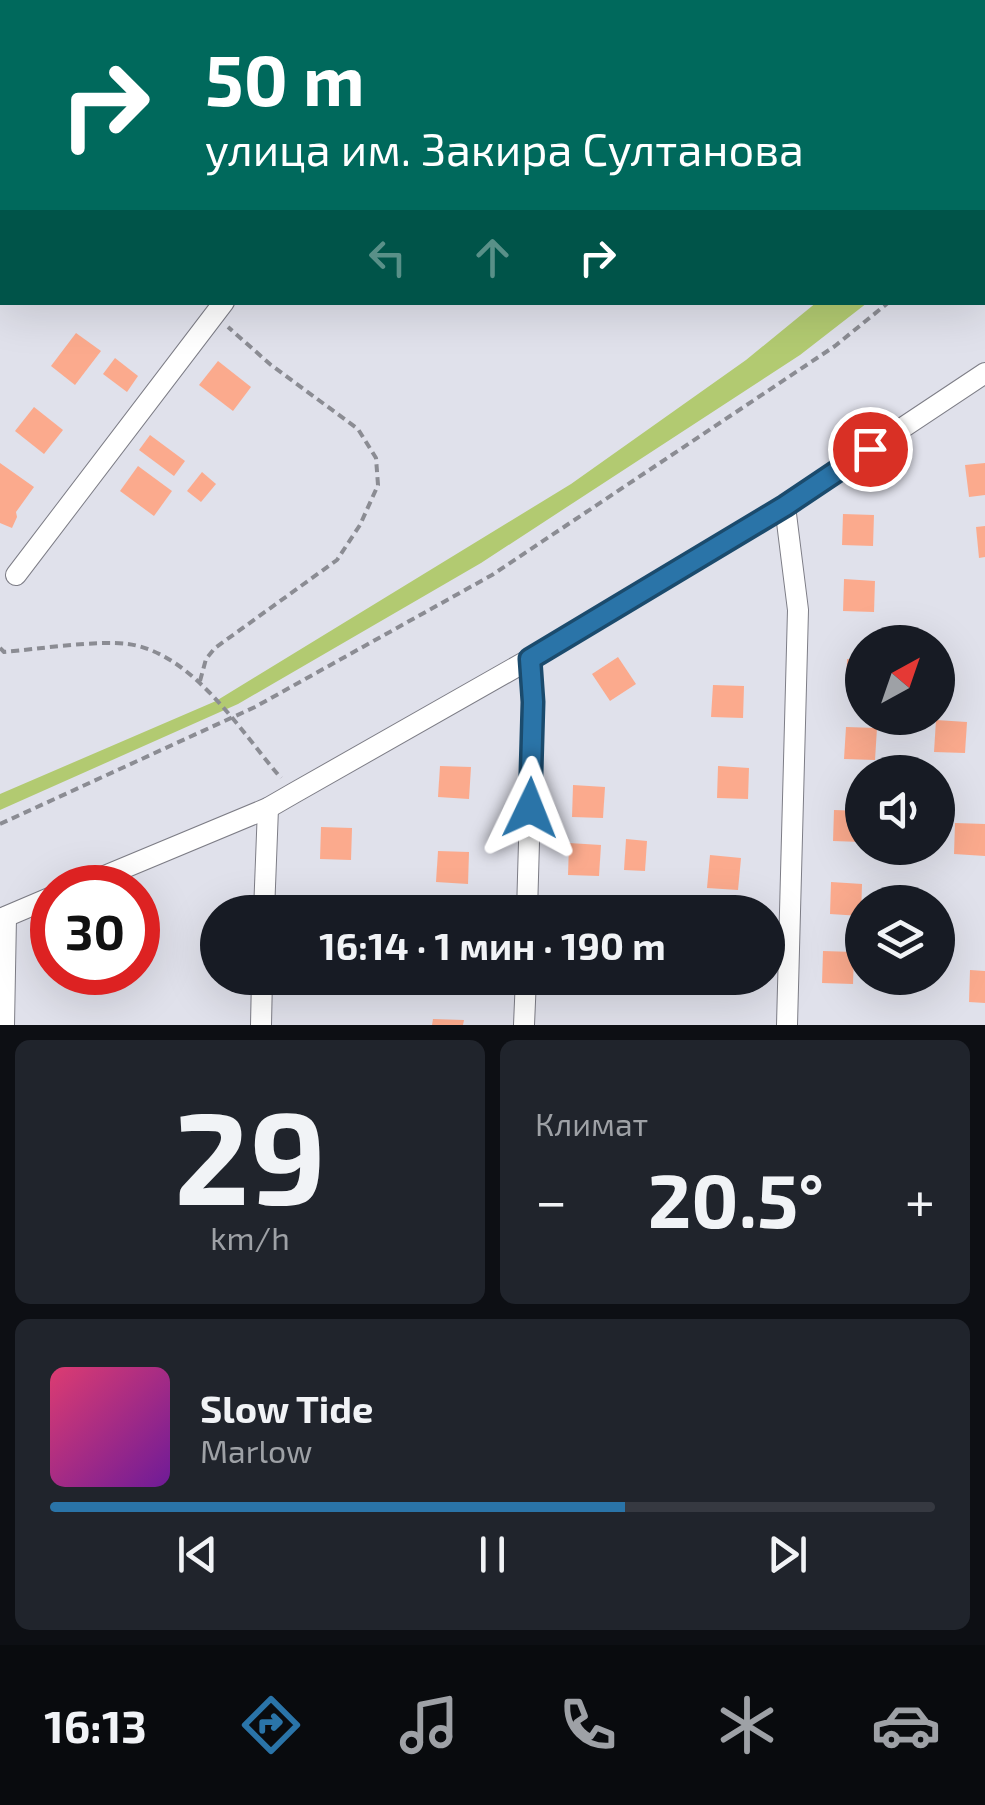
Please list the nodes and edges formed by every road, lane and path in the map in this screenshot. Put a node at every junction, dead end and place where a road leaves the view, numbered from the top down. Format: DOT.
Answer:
graph roads {
  1 [pos="885,305"];
  2 [pos="219,309"];
  3 [pos="985,373"];
  4 [pos="785,506"];
  5 [pos="16,576"];
  6 [pos="1,650"];
  7 [pos="530,659"];
  8 [pos="200,681"];
  9 [pos="230,719"];
  10 [pos="294,793"];
  11 [pos="268,808"];
  12 [pos="0,824"];
  13 [pos="131,865"];
  14 [pos="265,895"];
  15 [pos="527,895"];
  16 [pos="30,907"];
  17 [pos="3,918"];
  18 [pos="262,995"];
  19 [pos="525,995"];
  20 [pos="4,1025"];
  21 [pos="261,1025"];
  22 [pos="524,1025"];
  23 [pos="786,1025"];
  1 -- 9 [label="path"];
  2 -- 5 [label="street"];
  2 -- 8 [label="path"];
  3 -- 4 [label="street"];
  4 -- 7 [label="street"];
  4 -- 23 [label="street"];
  6 -- 8 [label="path"];
  7 -- 10 [label="street"];
  7 -- 15 [label="street"];
  8 -- 9 [label="path"];
  9 -- 10 [label="path"];
  9 -- 12 [label="path"];
  10 -- 11 [label="street"];
  11 -- 13 [label="street"];
  11 -- 14 [label="street"];
  16 -- 17 [label="street"];
  17 -- 20 [label="street"];
  18 -- 21 [label="street"];
  19 -- 22 [label="street"];
}
